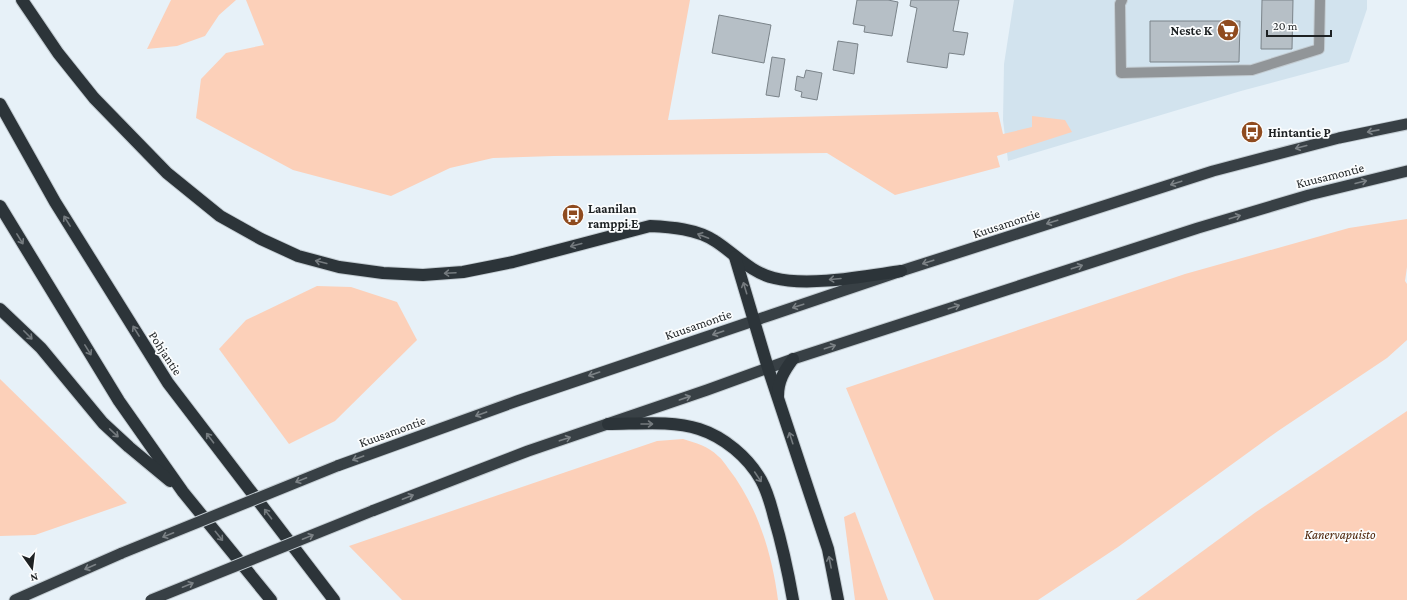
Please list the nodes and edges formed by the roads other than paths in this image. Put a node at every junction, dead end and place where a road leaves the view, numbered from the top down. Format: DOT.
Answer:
graph roads {
  1 [pos="22,0"];
  2 [pos="1122,0"];
  3 [pos="1320,0"];
  4 [pos="0,104"];
  5 [pos="1407,124"];
  6 [pos="1407,171"];
  7 [pos="0,206"];
  8 [pos="735,257"];
  9 [pos="901,271"];
  10 [pos="0,309"];
  11 [pos="754,320"];
  12 [pos="793,359"];
  13 [pos="768,368"];
  14 [pos="779,401"];
  15 [pos="608,424"];
  16 [pos="183,492"];
  17 [pos="15,600"];
  18 [pos="151,600"];
  19 [pos="271,600"];
  20 [pos="334,600"];
  21 [pos="793,600"];
  22 [pos="838,600"];
  8 -- 1 [label="highway, one-way"];
  2 -- 3 [label="lane"];
  20 -- 4 [label="highway, Pohjantie, one-way"];
  5 -- 9 [label="highway, Kuusamontie, one-way"];
  12 -- 6 [label="highway, Kuusamontie, one-way"];
  7 -- 16 [label="highway, one-way"];
  9 -- 8 [label="highway, one-way"];
  11 -- 8 [label="highway, one-way"];
  9 -- 11 [label="highway, Kuusamontie, one-way"];
  10 -- 16 [label="highway, one-way"];
  11 -- 13 [label="highway"];
  11 -- 17 [label="highway, Kuusamontie, one-way, bridge"];
  12 -- 13 [label="highway, Kuusamontie"];
  12 -- 14 [label="highway"];
  13 -- 14 [label="highway"];
  15 -- 13 [label="highway, Kuusamontie, one-way"];
  22 -- 14 [label="highway, one-way"];
  18 -- 15 [label="highway, Kuusamontie, one-way, bridge"];
  15 -- 21 [label="highway, one-way"];
  16 -- 19 [label="highway, one-way"];
}
